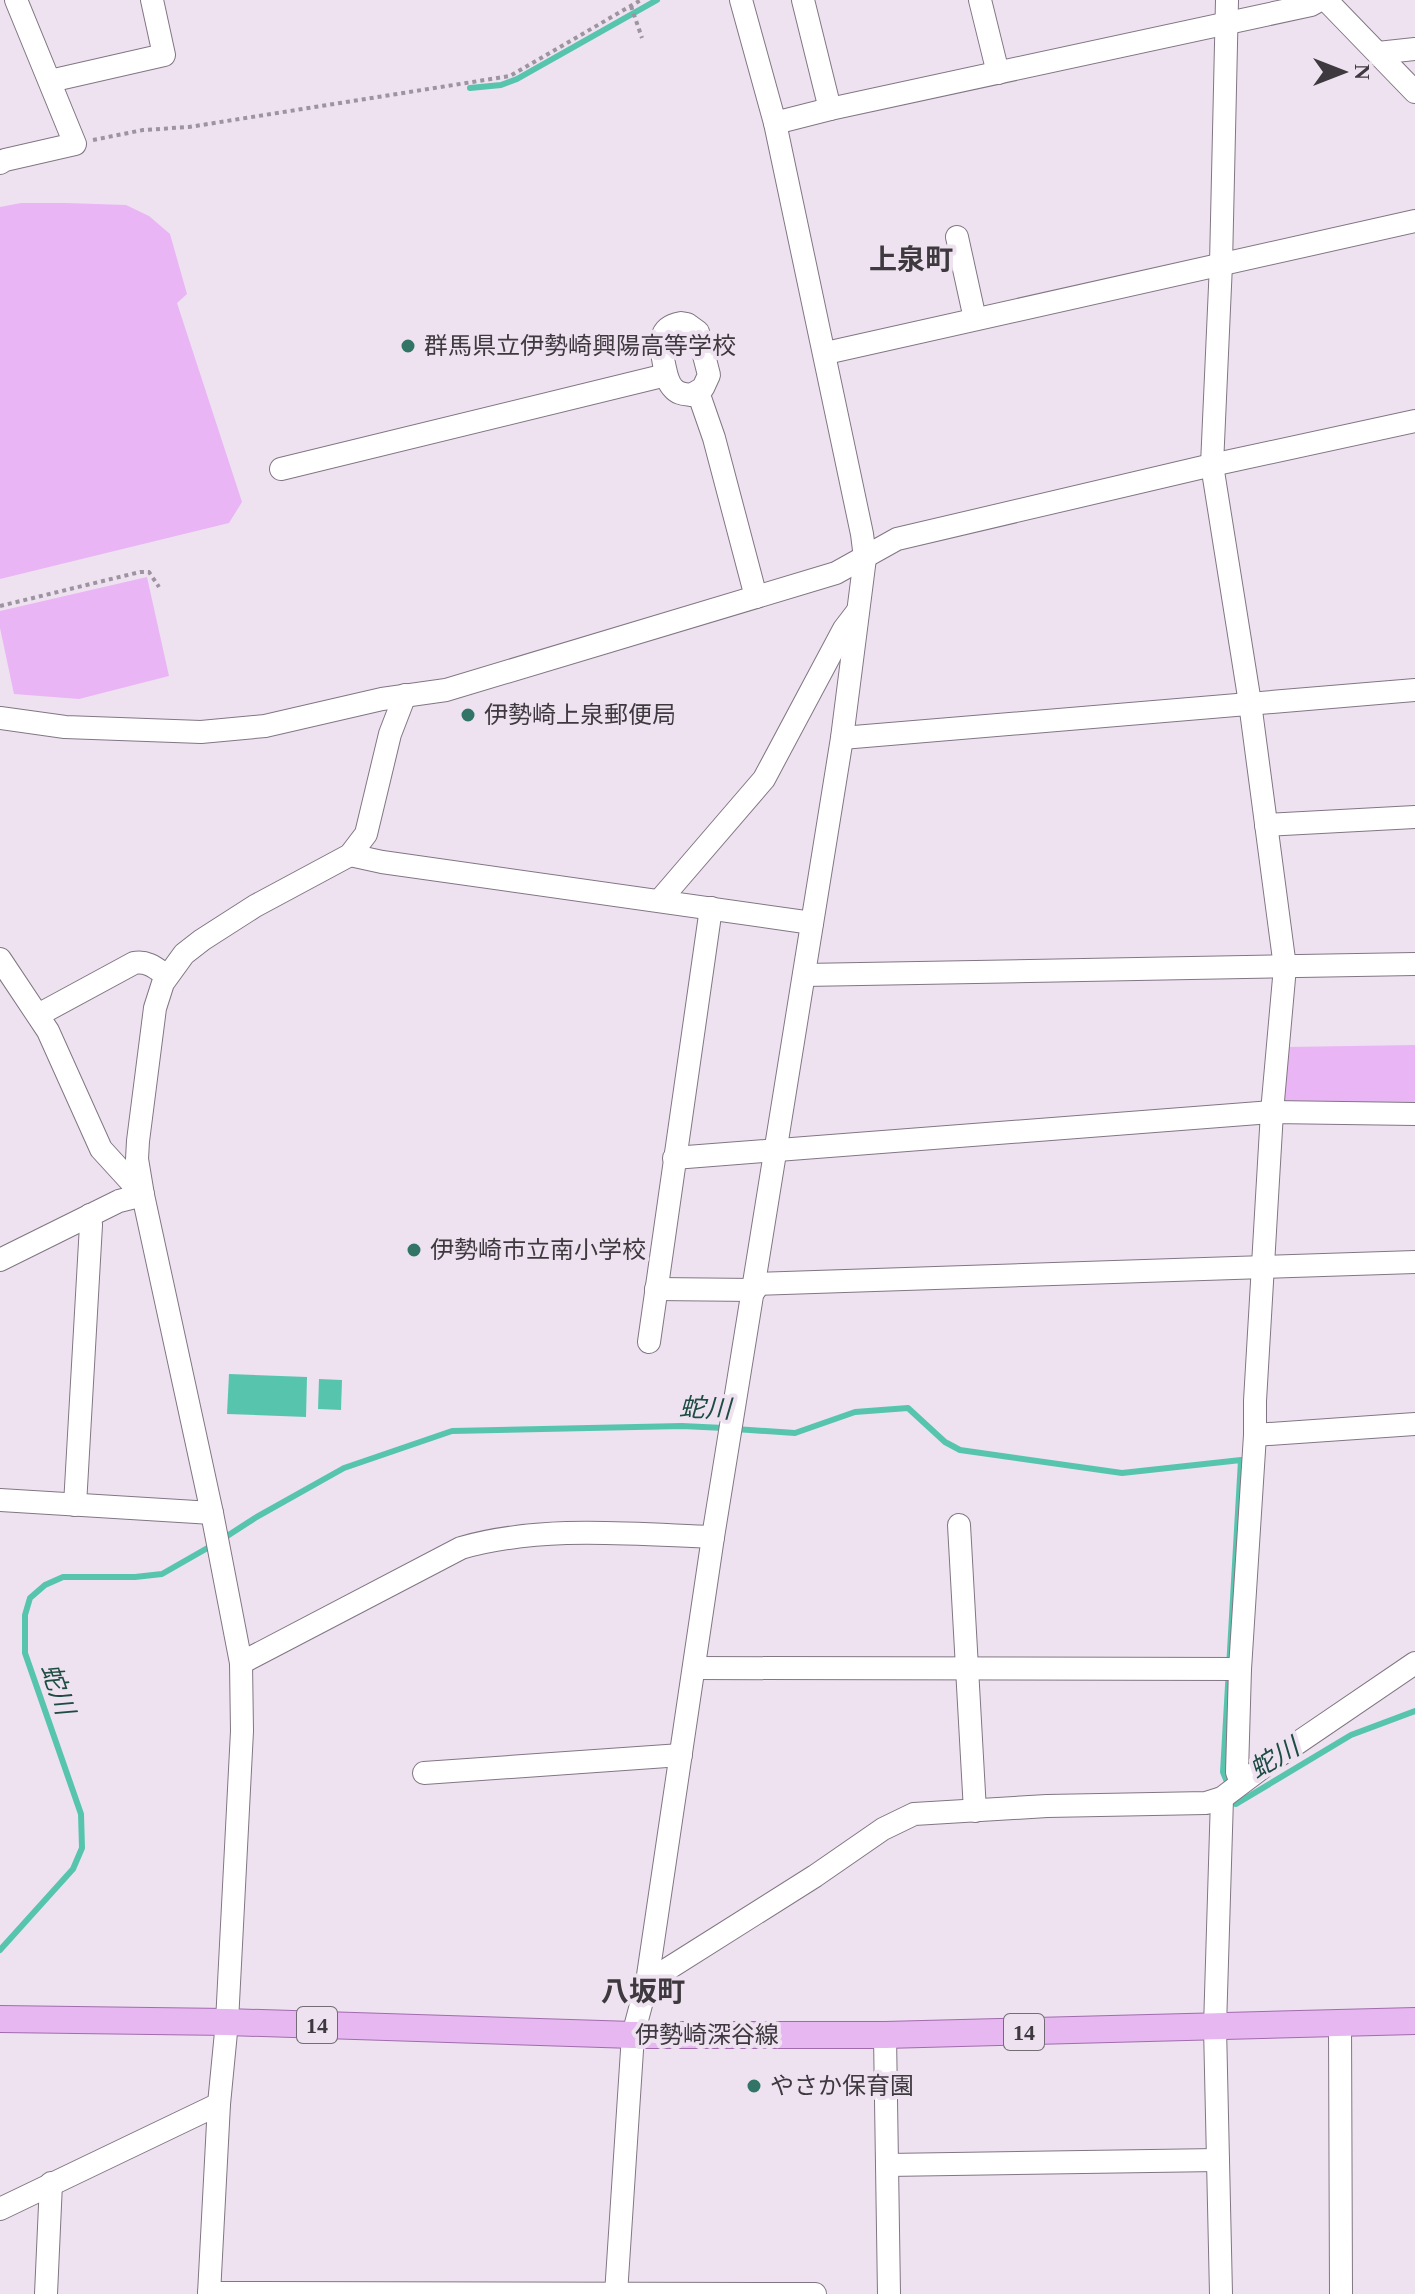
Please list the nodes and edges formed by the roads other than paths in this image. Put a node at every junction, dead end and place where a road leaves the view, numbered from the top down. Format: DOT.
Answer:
graph roads {
  1 [pos="16,0"];
  2 [pos="152,0"];
  3 [pos="741,0"];
  4 [pos="803,0"];
  5 [pos="980,0"];
  6 [pos="1323,0"];
  7 [pos="1227,11"];
  8 [pos="1415,49"];
  9 [pos="1378,53"];
  10 [pos="998,73"];
  11 [pos="50,81"];
  12 [pos="1415,92"];
  13 [pos="830,109"];
  14 [pos="775,123"];
  15 [pos="0,163"];
  16 [pos="1415,221"];
  17 [pos="957,237"];
  18 [pos="1221,264"];
  19 [pos="975,319"];
  20 [pos="826,353"];
  21 [pos="666,375"];
  22 [pos="698,392"];
  23 [pos="1415,421"];
  24 [pos="1212,465"];
  25 [pos="281,469"];
  26 [pos="865,558"];
  27 [pos="756,597"];
  28 [pos="860,608"];
  29 [pos="1415,690"];
  30 [pos="405,695"];
  31 [pos="1250,703"];
  32 [pos="0,718"];
  33 [pos="842,738"];
  34 [pos="1415,817"];
  35 [pos="1266,825"];
  36 [pos="350,855"];
  37 [pos="660,900"];
  38 [pos="711,908"];
  39 [pos="812,923"];
  40 [pos="0,959"];
  41 [pos="1415,964"];
  42 [pos="1285,967"];
  43 [pos="804,975"];
  44 [pos="167,976"];
  45 [pos="38,1015"];
  46 [pos="1272,1112"];
  47 [pos="1415,1114"];
  48 [pos="776,1150"];
  49 [pos="674,1158"];
  50 [pos="143,1195"];
  51 [pos="90,1215"];
  52 [pos="0,1260"];
  53 [pos="1415,1262"];
  54 [pos="1263,1269"];
  55 [pos="755,1287"];
  56 [pos="656,1289"];
  57 [pos="649,1342"];
  58 [pos="1415,1424"];
  59 [pos="1255,1435"];
  60 [pos="0,1500"];
  61 [pos="75,1505"];
  62 [pos="213,1520"];
  63 [pos="959,1525"];
  64 [pos="713,1537"];
  65 [pos="241,1663"];
  66 [pos="1415,1663"];
  67 [pos="694,1668"];
  68 [pos="967,1669"];
  69 [pos="1240,1669"];
  70 [pos="681,1755"];
  71 [pos="424,1773"];
  72 [pos="1241,1783"];
  73 [pos="1222,1798"];
  74 [pos="975,1811"];
  75 [pos="647,1982"];
  76 [pos="0,2019"];
  77 [pos="1415,2021"];
  78 [pos="227,2022"];
  79 [pos="1340,2023"];
  80 [pos="1215,2027"];
  81 [pos="633,2035"];
  82 [pos="885,2035"];
  83 [pos="219,2104"];
  84 [pos="1218,2160"];
  85 [pos="887,2165"];
  86 [pos="51,2183"];
  87 [pos="0,2209"];
  88 [pos="209,2293"];
  89 [pos="46,2294"];
  90 [pos="616,2294"];
  91 [pos="815,2294"];
  92 [pos="889,2294"];
  93 [pos="1221,2294"];
  94 [pos="1341,2294"];
  1 -- 11 [label="street"];
  2 -- 11 [label="street"];
  3 -- 14 [label="street"];
  4 -- 13 [label="street"];
  5 -- 10 [label="street"];
  6 -- 7 [label="street"];
  6 -- 9 [label="street"];
  7 -- 10 [label="street"];
  7 -- 18 [label="street"];
  8 -- 9 [label="street"];
  9 -- 12 [label="street"];
  10 -- 13 [label="street"];
  11 -- 15 [label="street"];
  13 -- 14 [label="street"];
  14 -- 20 [label="street"];
  16 -- 18 [label="street"];
  17 -- 19 [label="street"];
  18 -- 19 [label="street"];
  18 -- 24 [label="street"];
  19 -- 20 [label="street"];
  20 -- 26 [label="street"];
  21 -- 22 [label="street"];
  21 -- 22 [label="street"];
  21 -- 25 [label="street"];
  22 -- 27 [label="street"];
  23 -- 24 [label="street"];
  24 -- 26 [label="street"];
  24 -- 31 [label="street"];
  26 -- 27 [label="street"];
  26 -- 28 [label="street"];
  27 -- 30 [label="street"];
  28 -- 33 [label="street"];
  28 -- 37 [label="street"];
  29 -- 31 [label="street"];
  30 -- 32 [label="street"];
  30 -- 36 [label="street"];
  31 -- 33 [label="street"];
  31 -- 35 [label="street"];
  33 -- 39 [label="street"];
  34 -- 35 [label="street"];
  35 -- 42 [label="street"];
  36 -- 37 [label="street"];
  36 -- 44 [label="street"];
  37 -- 38 [label="street"];
  38 -- 39 [label="street"];
  38 -- 49 [label="street"];
  39 -- 43 [label="street"];
  40 -- 45 [label="street"];
  41 -- 42 [label="street"];
  42 -- 43 [label="street"];
  42 -- 46 [label="street"];
  43 -- 48 [label="street"];
  44 -- 45 [label="street"];
  44 -- 50 [label="street"];
  45 -- 50 [label="street"];
  46 -- 47 [label="street"];
  46 -- 48 [label="street"];
  46 -- 54 [label="street"];
  48 -- 49 [label="street"];
  48 -- 55 [label="street"];
  49 -- 56 [label="street"];
  50 -- 51 [label="street"];
  50 -- 62 [label="street"];
  51 -- 52 [label="street"];
  51 -- 61 [label="street"];
  53 -- 54 [label="street"];
  54 -- 55 [label="street"];
  54 -- 59 [label="street"];
  55 -- 56 [label="street"];
  55 -- 64 [label="street"];
  56 -- 57 [label="street"];
  58 -- 59 [label="street"];
  59 -- 69 [label="street"];
  60 -- 61 [label="street"];
  61 -- 62 [label="street"];
  62 -- 65 [label="street"];
  63 -- 68 [label="street"];
  64 -- 65 [label="street"];
  64 -- 67 [label="street"];
  65 -- 78 [label="street"];
  66 -- 72 [label="street"];
  67 -- 68 [label="street"];
  67 -- 70 [label="street"];
  68 -- 69 [label="street"];
  68 -- 74 [label="street"];
  69 -- 72 [label="street"];
  70 -- 71 [label="street"];
  70 -- 75 [label="street"];
  72 -- 73 [label="street"];
  73 -- 74 [label="street"];
  73 -- 80 [label="street"];
  74 -- 75 [label="street"];
  75 -- 81 [label="street"];
  76 -- 78 [label="main road, 伊勢崎深谷線 / 14"];
  77 -- 79 [label="main road, 伊勢崎深谷線 / 14"];
  78 -- 81 [label="main road, 伊勢崎深谷線 / 14"];
  78 -- 83 [label="street"];
  79 -- 80 [label="main road, 伊勢崎深谷線 / 14"];
  79 -- 94 [label="street"];
  80 -- 82 [label="main road, 伊勢崎深谷線 / 14"];
  80 -- 84 [label="street"];
  81 -- 82 [label="main road, 伊勢崎深谷線 / 14"];
  81 -- 90 [label="street"];
  82 -- 85 [label="street"];
  83 -- 86 [label="street"];
  83 -- 88 [label="street"];
  84 -- 85 [label="street"];
  84 -- 93 [label="street"];
  85 -- 92 [label="street"];
  86 -- 87 [label="street"];
  86 -- 89 [label="street"];
  88 -- 90 [label="street"];
  90 -- 91 [label="street"];
}
